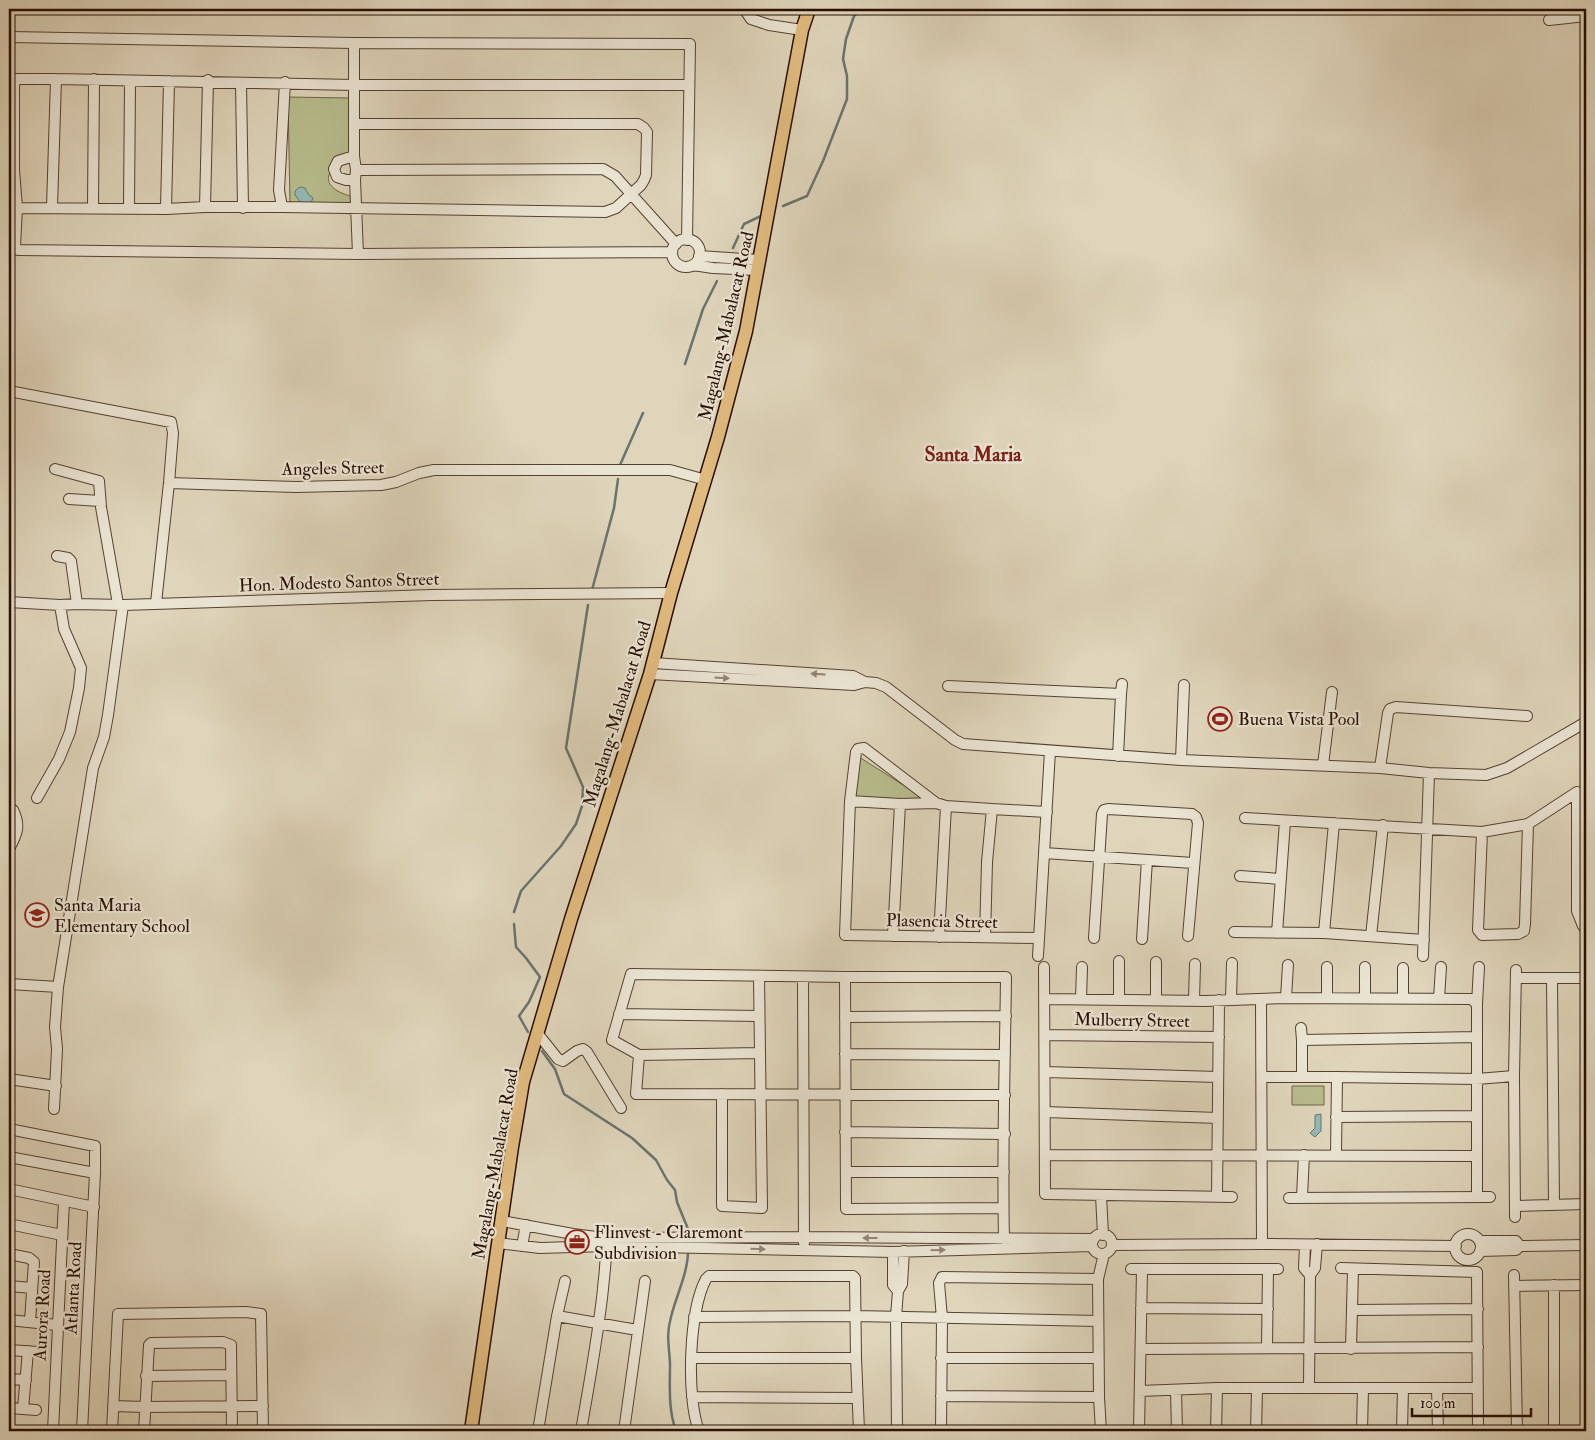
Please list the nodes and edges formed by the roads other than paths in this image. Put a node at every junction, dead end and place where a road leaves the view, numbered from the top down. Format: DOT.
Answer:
graph roads {
  1 [pos="744,9"];
  2 [pos="809,9"];
  3 [pos="1586,16"];
  4 [pos="1549,20"];
  5 [pos="802,30"];
  6 [pos="9,37"];
  7 [pos="354,43"];
  8 [pos="56,78"];
  9 [pos="94,79"];
  10 [pos="208,80"];
  11 [pos="130,81"];
  12 [pos="169,81"];
  13 [pos="285,82"];
  14 [pos="241,83"];
  15 [pos="355,85"];
  16 [pos="689,85"];
  17 [pos="355,124"];
  18 [pos="354,156"];
  19 [pos="11,170"];
  20 [pos="355,175"];
  21 [pos="631,194"];
  22 [pos="52,207"];
  23 [pos="206,207"];
  24 [pos="17,208"];
  25 [pos="93,208"];
  26 [pos="129,208"];
  27 [pos="243,208"];
  28 [pos="282,208"];
  29 [pos="166,209"];
  30 [pos="357,209"];
  31 [pos="687,240"];
  32 [pos="674,248"];
  33 [pos="358,254"];
  34 [pos="696,261"];
  35 [pos="753,265"];
  36 [pos="9,391"];
  37 [pos="55,469"];
  38 [pos="706,480"];
  39 [pos="169,483"];
  40 [pos="69,499"];
  41 [pos="100,501"];
  42 [pos="57,556"];
  43 [pos="671,593"];
  44 [pos="9,602"];
  45 [pos="156,603"];
  46 [pos="77,604"];
  47 [pos="121,604"];
  48 [pos="60,605"];
  49 [pos="651,668"];
  50 [pos="1184,685"];
  51 [pos="948,686"];
  52 [pos="1332,692"];
  53 [pos="1526,716"];
  54 [pos="1586,722"];
  55 [pos="1050,751"];
  56 [pos="1118,756"];
  57 [pos="1181,760"];
  58 [pos="1323,765"];
  59 [pos="1380,768"];
  60 [pos="1429,773"];
  61 [pos="1582,790"];
  62 [pos="37,798"];
  63 [pos="850,801"];
  64 [pos="900,804"];
  65 [pos="941,804"];
  66 [pos="9,808"];
  67 [pos="992,809"];
  68 [pos="1046,812"];
  69 [pos="1245,818"];
  70 [pos="1284,821"];
  71 [pos="1334,823"];
  72 [pos="1528,824"];
  73 [pos="1382,825"];
  74 [pos="1427,829"];
  75 [pos="1482,832"];
  76 [pos="9,849"];
  77 [pos="1044,853"];
  78 [pos="1100,856"];
  79 [pos="1147,860"];
  80 [pos="1193,863"];
  81 [pos="1240,876"];
  82 [pos="1281,879"];
  83 [pos="1586,928"];
  84 [pos="1234,932"];
  85 [pos="1324,932"];
  86 [pos="1277,933"];
  87 [pos="892,936"];
  88 [pos="1188,936"];
  89 [pos="1371,936"];
  90 [pos="938,937"];
  91 [pos="985,938"];
  92 [pos="1039,938"];
  93 [pos="1094,938"];
  94 [pos="1142,939"];
  95 [pos="1424,940"];
  96 [pos="1038,956"];
  97 [pos="1423,956"];
  98 [pos="1119,961"];
  99 [pos="1156,962"];
  100 [pos="1232,963"];
  101 [pos="1195,964"];
  102 [pos="1288,965"];
  103 [pos="1044,967"];
  104 [pos="1082,967"];
  105 [pos="1327,967"];
  106 [pos="1441,967"];
  107 [pos="1479,967"];
  108 [pos="1366,968"];
  109 [pos="1403,968"];
  110 [pos="758,976"];
  111 [pos="803,976"];
  112 [pos="844,977"];
  113 [pos="1552,978"];
  114 [pos="1586,978"];
  115 [pos="9,984"];
  116 [pos="58,987"];
  117 [pos="1286,998"];
  118 [pos="1327,998"];
  119 [pos="1365,998"];
  120 [pos="1046,999"];
  121 [pos="1081,999"];
  122 [pos="1119,999"];
  123 [pos="1231,999"];
  124 [pos="1261,999"];
  125 [pos="1403,999"];
  126 [pos="1439,999"];
  127 [pos="1156,1000"];
  128 [pos="1194,1000"];
  129 [pos="1219,1000"];
  130 [pos="1477,1004"];
  131 [pos="620,1014"];
  132 [pos="759,1016"];
  133 [pos="1006,1016"];
  134 [pos="845,1017"];
  135 [pos="1301,1028"];
  136 [pos="538,1034"];
  137 [pos="1045,1035"];
  138 [pos="1219,1037"];
  139 [pos="1477,1037"];
  140 [pos="1302,1040"];
  141 [pos="760,1053"];
  142 [pos="845,1054"];
  143 [pos="639,1055"];
  144 [pos="1005,1055"];
  145 [pos="1045,1072"];
  146 [pos="1514,1076"];
  147 [pos="1218,1077"];
  148 [pos="1262,1077"];
  149 [pos="1302,1077"];
  150 [pos="1337,1077"];
  151 [pos="9,1079"];
  152 [pos="1477,1079"];
  153 [pos="56,1086"];
  154 [pos="722,1094"];
  155 [pos="760,1094"];
  156 [pos="803,1094"];
  157 [pos="845,1094"];
  158 [pos="1005,1095"];
  159 [pos="621,1108"];
  160 [pos="54,1109"];
  161 [pos="1045,1112"];
  162 [pos="1336,1116"];
  163 [pos="1476,1116"];
  164 [pos="1218,1118"];
  165 [pos="9,1128"];
  166 [pos="845,1132"];
  167 [pos="1005,1134"];
  168 [pos="1045,1155"];
  169 [pos="1261,1155"];
  170 [pos="1304,1155"];
  171 [pos="1336,1155"];
  172 [pos="1217,1156"];
  173 [pos="1476,1156"];
  174 [pos="9,1157"];
  175 [pos="846,1172"];
  176 [pos="1004,1172"];
  177 [pos="95,1173"];
  178 [pos="9,1189"];
  179 [pos="1101,1194"];
  180 [pos="1217,1196"];
  181 [pos="1232,1197"];
  182 [pos="1302,1197"];
  183 [pos="1476,1197"];
  184 [pos="1490,1197"];
  185 [pos="1288,1198"];
  186 [pos="64,1201"];
  187 [pos="1586,1204"];
  188 [pos="1554,1205"];
  189 [pos="94,1206"];
  190 [pos="1516,1206"];
  191 [pos="1003,1208"];
  192 [pos="1515,1217"];
  193 [pos="502,1221"];
  194 [pos="9,1224"];
  195 [pos="526,1225"];
  196 [pos="62,1235"];
  197 [pos="721,1237"];
  198 [pos="804,1237"];
  199 [pos="1004,1239"];
  200 [pos="1096,1240"];
  201 [pos="605,1242"];
  202 [pos="680,1242"];
  203 [pos="498,1243"];
  204 [pos="1262,1244"];
  205 [pos="1305,1244"];
  206 [pos="1317,1244"];
  207 [pos="1112,1245"];
  208 [pos="1586,1245"];
  209 [pos="522,1246"];
  210 [pos="1456,1246"];
  211 [pos="1480,1246"];
  212 [pos="720,1249"];
  213 [pos="804,1249"];
  214 [pos="904,1251"];
  215 [pos="893,1252"];
  216 [pos="9,1254"];
  217 [pos="1104,1254"];
  218 [pos="1341,1268"];
  219 [pos="1353,1269"];
  220 [pos="1310,1275"];
  221 [pos="1098,1279"];
  222 [pos="565,1281"];
  223 [pos="645,1281"];
  224 [pos="1586,1285"];
  225 [pos="9,1286"];
  226 [pos="1554,1286"];
  227 [pos="32,1288"];
  228 [pos="898,1291"];
  229 [pos="1141,1308"];
  230 [pos="1268,1309"];
  231 [pos="1478,1309"];
  232 [pos="1352,1310"];
  233 [pos="556,1316"];
  234 [pos="855,1316"];
  235 [pos="694,1317"];
  236 [pos="896,1317"];
  237 [pos="942,1318"];
  238 [pos="9,1320"];
  239 [pos="1098,1321"];
  240 [pos="30,1322"];
  241 [pos="600,1323"];
  242 [pos="57,1326"];
  243 [pos="638,1330"];
  244 [pos="1478,1347"];
  245 [pos="1267,1348"];
  246 [pos="1141,1349"];
  247 [pos="1310,1349"];
  248 [pos="1351,1349"];
  249 [pos="9,1350"];
  250 [pos="692,1358"];
  251 [pos="856,1358"];
  252 [pos="941,1358"];
  253 [pos="1098,1358"];
  254 [pos="230,1375"];
  255 [pos="146,1376"];
  256 [pos="9,1379"];
  257 [pos="26,1380"];
  258 [pos="1216,1388"];
  259 [pos="1309,1388"];
  260 [pos="1363,1388"];
  261 [pos="1403,1388"];
  262 [pos="1437,1388"];
  263 [pos="1478,1388"];
  264 [pos="1257,1389"];
  265 [pos="1140,1391"];
  266 [pos="1176,1391"];
  267 [pos="941,1396"];
  268 [pos="692,1397"];
  269 [pos="1099,1397"];
  270 [pos="857,1398"];
  271 [pos="113,1406"];
  272 [pos="263,1406"];
  273 [pos="145,1407"];
  274 [pos="231,1407"];
  275 [pos="9,1408"];
  276 [pos="23,1409"];
  277 [pos="36,1410"];
  278 [pos="53,1431"];
  279 [pos="82,1431"];
  280 [pos="112,1431"];
  281 [pos="144,1431"];
  282 [pos="232,1431"];
  283 [pos="263,1431"];
  284 [pos="471,1431"];
  285 [pos="538,1431"];
  286 [pos="581,1431"];
  287 [pos="624,1431"];
  288 [pos="698,1431"];
  289 [pos="859,1431"];
  290 [pos="897,1431"];
  291 [pos="941,1431"];
  292 [pos="1101,1431"];
  293 [pos="1139,1431"];
  294 [pos="1177,1431"];
  295 [pos="1216,1431"];
  296 [pos="1256,1431"];
  297 [pos="1362,1431"];
  298 [pos="1402,1431"];
  299 [pos="1438,1431"];
  300 [pos="1478,1431"];
  301 [pos="1517,1431"];
  302 [pos="1554,1431"];
  1 -- 5 [label="street"];
  2 -- 5 [label="main road, Magalang-Mabalacat Road"];
  3 -- 4 [label="street"];
  5 -- 35 [label="main road, Magalang-Mabalacat Road"];
  6 -- 7 [label="street"];
  7 -- 15 [label="street"];
  7 -- 16 [label="street"];
  8 -- 9 [label="street"];
  8 -- 19 [label="street"];
  8 -- 22 [label="street"];
  9 -- 11 [label="street"];
  9 -- 25 [label="street"];
  10 -- 12 [label="street"];
  10 -- 14 [label="street"];
  10 -- 23 [label="street"];
  11 -- 12 [label="street"];
  11 -- 26 [label="street"];
  12 -- 29 [label="street"];
  13 -- 14 [label="street"];
  13 -- 15 [label="street"];
  13 -- 28 [label="street"];
  14 -- 27 [label="street"];
  15 -- 16 [label="street"];
  15 -- 17 [label="street"];
  16 -- 31 [label="street"];
  17 -- 18 [label="street"];
  17 -- 21 [label="street"];
  18 -- 20 [label="street"];
  18 -- 20 [label="street"];
  19 -- 24 [label="street"];
  20 -- 21 [label="street"];
  20 -- 30 [label="street"];
  21 -- 30 [label="street"];
  21 -- 32 [label="street"];
  22 -- 24 [label="street"];
  22 -- 25 [label="street"];
  23 -- 27 [label="street"];
  23 -- 29 [label="street"];
  24 -- 33 [label="street"];
  25 -- 26 [label="street"];
  26 -- 29 [label="street"];
  27 -- 28 [label="street"];
  28 -- 30 [label="street"];
  30 -- 33 [label="street"];
  31 -- 32 [label="street"];
  31 -- 34 [label="street"];
  32 -- 33 [label="street"];
  32 -- 34 [label="street"];
  34 -- 35 [label="street"];
  35 -- 38 [label="main road, Magalang-Mabalacat Road"];
  36 -- 39 [label="street"];
  37 -- 41 [label="street"];
  38 -- 39 [label="street, Angeles Street"];
  38 -- 43 [label="main road, Magalang-Mabalacat Road"];
  39 -- 45 [label="street"];
  40 -- 41 [label="street"];
  41 -- 47 [label="street"];
  42 -- 46 [label="street"];
  43 -- 45 [label="street, Hon. Modesto Santos Street"];
  43 -- 49 [label="main road, Magalang-Mabalacat Road"];
  44 -- 48 [label="street, Hon. Modesto Santos Street"];
  45 -- 47 [label="street, Hon. Modesto Santos Street"];
  46 -- 47 [label="street, Hon. Modesto Santos Street"];
  46 -- 48 [label="street, Hon. Modesto Santos Street"];
  47 -- 116 [label="street"];
  48 -- 62 [label="street"];
  49 -- 55 [label="street"];
  49 -- 136 [label="main road, Magalang-Mabalacat Road"];
  50 -- 57 [label="street"];
  51 -- 56 [label="street"];
  52 -- 58 [label="street"];
  53 -- 59 [label="street"];
  54 -- 60 [label="street"];
  55 -- 56 [label="street"];
  55 -- 68 [label="street"];
  56 -- 57 [label="street"];
  57 -- 58 [label="street"];
  58 -- 59 [label="street"];
  59 -- 60 [label="street"];
  60 -- 74 [label="street"];
  61 -- 72 [label="street"];
  61 -- 83 [label="street"];
  63 -- 64 [label="street"];
  63 -- 65 [label="street"];
  63 -- 87 [label="street, Plasencia Street"];
  64 -- 65 [label="street"];
  64 -- 87 [label="street"];
  65 -- 67 [label="street"];
  65 -- 90 [label="street"];
  66 -- 76 [label="street"];
  67 -- 68 [label="street"];
  67 -- 91 [label="street"];
  68 -- 77 [label="street"];
  69 -- 70 [label="street"];
  70 -- 71 [label="street"];
  70 -- 82 [label="street"];
  71 -- 73 [label="street"];
  71 -- 85 [label="street"];
  72 -- 75 [label="street"];
  72 -- 75 [label="street"];
  73 -- 74 [label="street"];
  73 -- 89 [label="street"];
  74 -- 75 [label="street"];
  74 -- 95 [label="street"];
  77 -- 78 [label="street"];
  77 -- 92 [label="street"];
  78 -- 79 [label="street"];
  78 -- 80 [label="street"];
  78 -- 93 [label="street"];
  79 -- 80 [label="street"];
  79 -- 94 [label="street"];
  80 -- 88 [label="street"];
  81 -- 82 [label="street"];
  82 -- 86 [label="street"];
  84 -- 86 [label="street"];
  85 -- 86 [label="street"];
  85 -- 89 [label="street"];
  87 -- 90 [label="street, Plasencia Street"];
  89 -- 95 [label="street"];
  90 -- 91 [label="street, Plasencia Street"];
  91 -- 92 [label="street, Plasencia Street"];
  92 -- 96 [label="street"];
  95 -- 97 [label="street"];
  98 -- 122 [label="street"];
  99 -- 127 [label="street"];
  100 -- 123 [label="street"];
  101 -- 128 [label="street"];
  102 -- 117 [label="street"];
  103 -- 120 [label="street"];
  104 -- 121 [label="street"];
  105 -- 118 [label="street"];
  106 -- 126 [label="street"];
  107 -- 130 [label="street"];
  108 -- 119 [label="street"];
  109 -- 125 [label="street"];
  110 -- 111 [label="street"];
  110 -- 131 [label="street"];
  110 -- 132 [label="street"];
  111 -- 112 [label="street"];
  111 -- 156 [label="street"];
  112 -- 133 [label="street"];
  112 -- 134 [label="street"];
  113 -- 114 [label="street"];
  113 -- 146 [label="street"];
  113 -- 188 [label="street"];
  115 -- 116 [label="street"];
  116 -- 153 [label="street"];
  117 -- 118 [label="street"];
  117 -- 124 [label="street"];
  118 -- 119 [label="street"];
  119 -- 125 [label="street"];
  120 -- 121 [label="street"];
  120 -- 137 [label="street"];
  121 -- 122 [label="street"];
  122 -- 127 [label="street"];
  123 -- 124 [label="street"];
  123 -- 129 [label="street"];
  124 -- 148 [label="street"];
  125 -- 126 [label="street"];
  126 -- 130 [label="street"];
  127 -- 128 [label="street"];
  128 -- 129 [label="street"];
  129 -- 138 [label="street"];
  130 -- 139 [label="street"];
  131 -- 132 [label="street"];
  131 -- 143 [label="street"];
  132 -- 141 [label="street"];
  133 -- 134 [label="street"];
  133 -- 144 [label="street"];
  134 -- 142 [label="street"];
  135 -- 140 [label="street"];
  136 -- 159 [label="street"];
  136 -- 193 [label="main road, Magalang-Mabalacat Road"];
  137 -- 138 [label="street, Mulberry Street"];
  137 -- 145 [label="street"];
  138 -- 147 [label="street"];
  139 -- 140 [label="street"];
  139 -- 152 [label="street"];
  140 -- 149 [label="street"];
  141 -- 143 [label="street"];
  141 -- 155 [label="street"];
  142 -- 144 [label="street"];
  142 -- 157 [label="street"];
  143 -- 154 [label="street"];
  144 -- 158 [label="street"];
  145 -- 147 [label="street"];
  145 -- 161 [label="street"];
  146 -- 152 [label="street"];
  146 -- 190 [label="street"];
  147 -- 164 [label="street"];
  148 -- 149 [label="street"];
  148 -- 169 [label="street"];
  149 -- 150 [label="street"];
  150 -- 152 [label="street"];
  150 -- 162 [label="street"];
  151 -- 153 [label="street"];
  152 -- 163 [label="street"];
  153 -- 160 [label="street"];
  154 -- 155 [label="street"];
  154 -- 155 [label="street"];
  155 -- 156 [label="street"];
  156 -- 157 [label="street"];
  156 -- 198 [label="street"];
  157 -- 158 [label="street"];
  157 -- 166 [label="street"];
  158 -- 167 [label="street"];
  161 -- 164 [label="street"];
  161 -- 168 [label="street"];
  162 -- 163 [label="street"];
  162 -- 171 [label="street"];
  163 -- 173 [label="street"];
  164 -- 172 [label="street"];
  165 -- 177 [label="street, Atlanta Road"];
  166 -- 167 [label="street"];
  166 -- 175 [label="street"];
  167 -- 176 [label="street"];
  168 -- 172 [label="street"];
  168 -- 179 [label="street"];
  169 -- 170 [label="street"];
  169 -- 172 [label="street"];
  169 -- 204 [label="street"];
  170 -- 171 [label="street"];
  170 -- 182 [label="street"];
  171 -- 173 [label="street"];
  172 -- 180 [label="street"];
  173 -- 183 [label="street"];
  174 -- 177 [label="street"];
  175 -- 176 [label="street"];
  175 -- 191 [label="street"];
  176 -- 191 [label="street"];
  177 -- 189 [label="street, Atlanta Road"];
  178 -- 186 [label="street"];
  179 -- 180 [label="street"];
  179 -- 200 [label="street"];
  180 -- 181 [label="street"];
  182 -- 183 [label="street"];
  182 -- 185 [label="street"];
  183 -- 184 [label="street"];
  186 -- 189 [label="street"];
  186 -- 196 [label="street, Aurora Road"];
  187 -- 188 [label="street"];
  188 -- 190 [label="street"];
  189 -- 279 [label="street, Atlanta Road"];
  190 -- 192 [label="street"];
  191 -- 199 [label="street"];
  193 -- 195 [label="street"];
  193 -- 203 [label="main road, Magalang-Mabalacat Road"];
  194 -- 196 [label="street"];
  195 -- 201 [label="street"];
  195 -- 209 [label="street"];
  196 -- 242 [label="street, Aurora Road"];
  197 -- 198 [label="street"];
  197 -- 202 [label="street"];
  197 -- 212 [label="street"];
  199 -- 198 [label="street, one-way"];
  198 -- 213 [label="street"];
  199 -- 200 [label="street"];
  200 -- 207 [label="street"];
  214 -- 200 [label="street, one-way"];
  200 -- 217 [label="street"];
  201 -- 202 [label="street"];
  201 -- 209 [label="street"];
  201 -- 241 [label="street"];
  202 -- 212 [label="street"];
  203 -- 209 [label="street"];
  203 -- 284 [label="main road, Magalang-Mabalacat Road"];
  204 -- 205 [label="street"];
  204 -- 207 [label="street"];
  205 -- 206 [label="street"];
  205 -- 220 [label="street"];
  206 -- 210 [label="street"];
  206 -- 220 [label="street"];
  207 -- 217 [label="street"];
  208 -- 211 [label="street"];
  210 -- 211 [label="street"];
  210 -- 211 [label="street"];
  212 -- 213 [label="street, one-way"];
  213 -- 215 [label="street"];
  214 -- 215 [label="street"];
  214 -- 228 [label="street"];
  215 -- 228 [label="street"];
  216 -- 227 [label="street"];
  217 -- 221 [label="street"];
  218 -- 219 [label="street"];
  219 -- 231 [label="street"];
  219 -- 232 [label="street"];
  220 -- 247 [label="street"];
  221 -- 237 [label="street"];
  221 -- 239 [label="street"];
  222 -- 233 [label="street"];
  223 -- 243 [label="street"];
  224 -- 226 [label="street"];
  225 -- 227 [label="street"];
  226 -- 301 [label="street"];
  226 -- 302 [label="street"];
  227 -- 240 [label="street"];
  228 -- 236 [label="street"];
  229 -- 230 [label="street"];
  229 -- 230 [label="street"];
  229 -- 246 [label="street"];
  230 -- 245 [label="street"];
  231 -- 232 [label="street"];
  231 -- 244 [label="street"];
  232 -- 248 [label="street"];
  233 -- 241 [label="street"];
  233 -- 285 [label="street"];
  234 -- 235 [label="street"];
  234 -- 235 [label="street"];
  234 -- 236 [label="street"];
  234 -- 251 [label="street"];
  235 -- 250 [label="street"];
  236 -- 237 [label="street"];
  236 -- 290 [label="street"];
  237 -- 239 [label="street"];
  237 -- 252 [label="street"];
  238 -- 240 [label="street"];
  239 -- 253 [label="street"];
  240 -- 242 [label="street"];
  241 -- 243 [label="street"];
  241 -- 286 [label="street"];
  242 -- 278 [label="street, Aurora Road"];
  243 -- 287 [label="street"];
  244 -- 248 [label="street"];
  244 -- 263 [label="street"];
  245 -- 246 [label="street"];
  245 -- 247 [label="street"];
  246 -- 265 [label="street"];
  247 -- 248 [label="street"];
  247 -- 259 [label="street"];
  249 -- 257 [label="street"];
  250 -- 251 [label="street"];
  250 -- 268 [label="street"];
  251 -- 270 [label="street"];
  252 -- 253 [label="street"];
  252 -- 267 [label="street"];
  253 -- 269 [label="street"];
  254 -- 255 [label="street"];
  254 -- 255 [label="street"];
  254 -- 274 [label="street"];
  255 -- 273 [label="street"];
  256 -- 257 [label="street"];
  257 -- 276 [label="street"];
  258 -- 264 [label="street"];
  258 -- 266 [label="street"];
  258 -- 295 [label="street"];
  259 -- 260 [label="street"];
  259 -- 264 [label="street"];
  260 -- 261 [label="street"];
  260 -- 297 [label="street"];
  261 -- 262 [label="street"];
  261 -- 298 [label="street"];
  262 -- 263 [label="street"];
  262 -- 299 [label="street"];
  263 -- 300 [label="street"];
  264 -- 296 [label="street"];
  265 -- 266 [label="street"];
  265 -- 293 [label="street"];
  266 -- 294 [label="street"];
  267 -- 269 [label="street"];
  267 -- 291 [label="street"];
  268 -- 270 [label="street"];
  268 -- 288 [label="street"];
  269 -- 292 [label="street"];
  270 -- 289 [label="street"];
  271 -- 272 [label="street"];
  271 -- 273 [label="street"];
  271 -- 280 [label="street"];
  272 -- 274 [label="street"];
  272 -- 283 [label="street"];
  273 -- 274 [label="street"];
  273 -- 281 [label="street"];
  274 -- 282 [label="street"];
  275 -- 276 [label="street"];
  276 -- 277 [label="street"];
}
